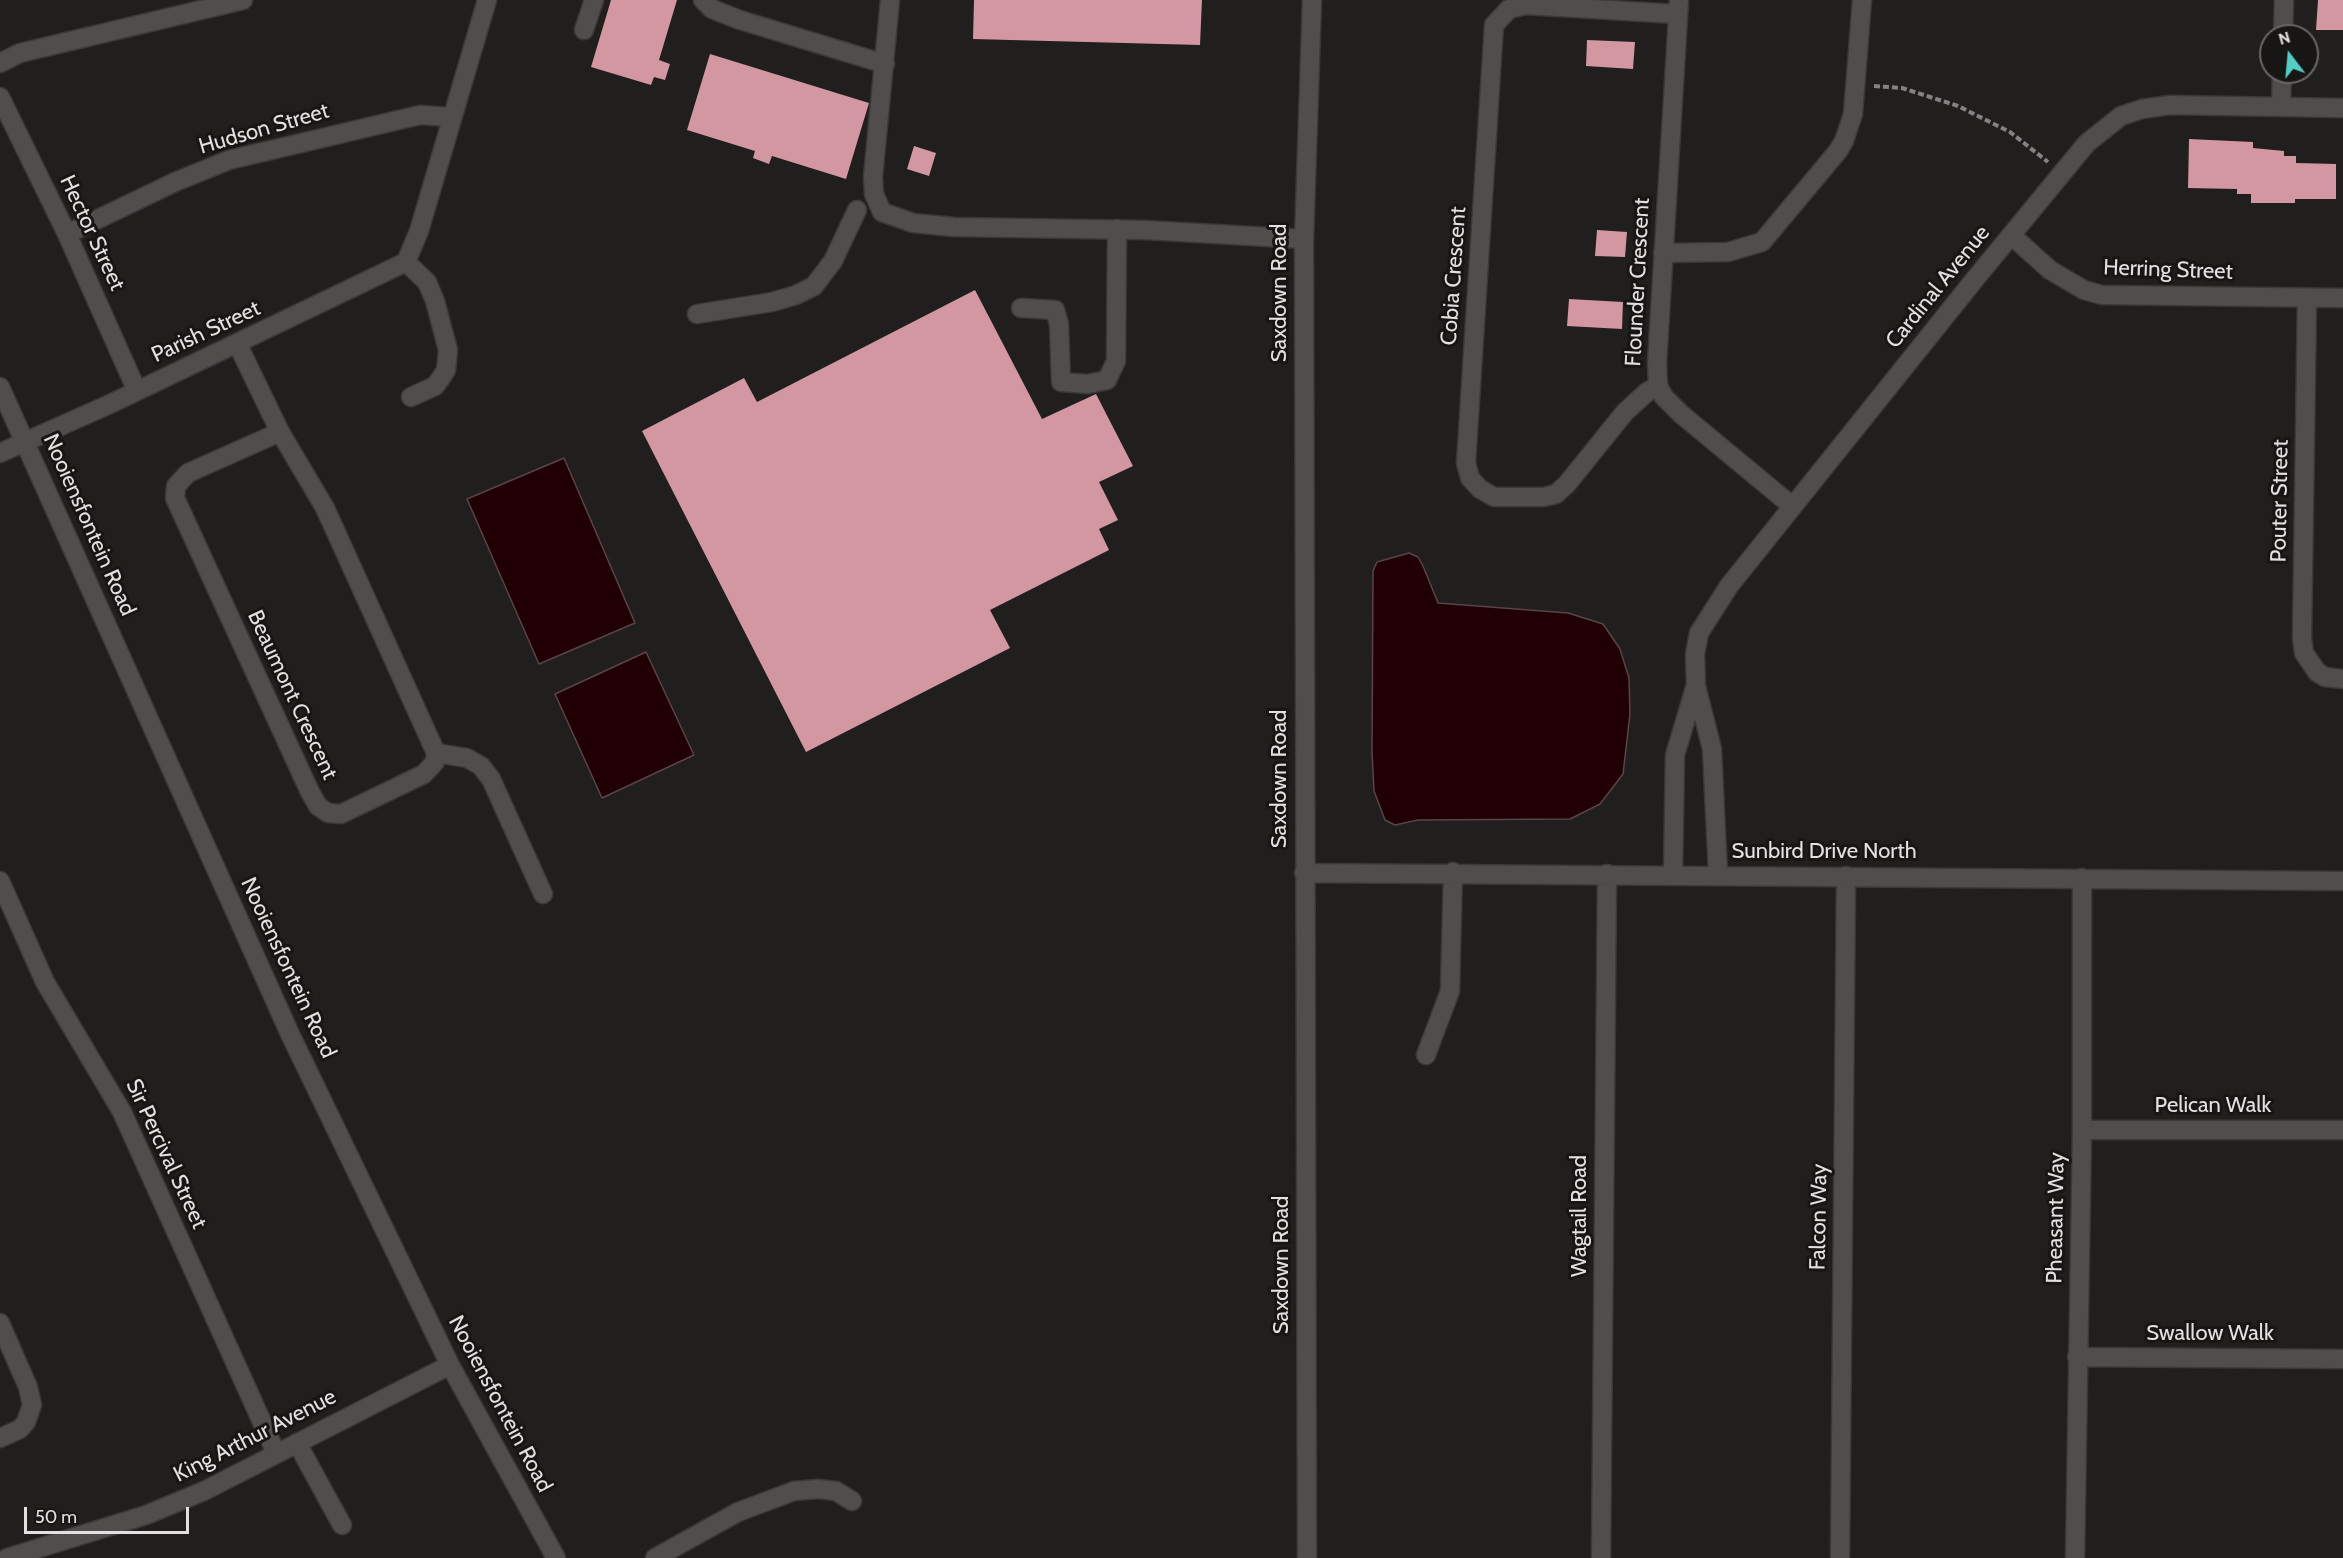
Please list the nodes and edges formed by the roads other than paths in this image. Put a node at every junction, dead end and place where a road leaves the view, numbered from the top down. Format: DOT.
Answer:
graph roads {
  1 [pos="243,0"];
  2 [pos="487,0"];
  3 [pos="594,0"];
  4 [pos="703,0"];
  5 [pos="890,0"];
  6 [pos="1312,0"];
  7 [pos="1862,0"];
  8 [pos="2284,0"];
  9 [pos="1678,7"];
  10 [pos="2283,24"];
  11 [pos="584,30"];
  12 [pos="0,63"];
  13 [pos="885,64"];
  14 [pos="2282,84"];
  15 [pos="0,97"];
  16 [pos="2281,107"];
  17 [pos="2343,108"];
  18 [pos="450,117"];
  19 [pos="856,210"];
  20 [pos="1117,229"];
  21 [pos="67,234"];
  22 [pos="2011,235"];
  23 [pos="1304,239"];
  24 [pos="1663,253"];
  25 [pos="406,262"];
  26 [pos="2307,298"];
  27 [pos="2343,298"];
  28 [pos="1022,308"];
  29 [pos="697,314"];
  30 [pos="237,343"];
  31 [pos="1658,386"];
  32 [pos="0,387"];
  33 [pos="137,391"];
  34 [pos="411,397"];
  35 [pos="280,432"];
  36 [pos="25,442"];
  37 [pos="0,453"];
  38 [pos="1792,506"];
  39 [pos="2343,679"];
  40 [pos="1696,686"];
  41 [pos="436,753"];
  42 [pos="1453,872"];
  43 [pos="1304,873"];
  44 [pos="1606,874"];
  45 [pos="1673,874"];
  46 [pos="1718,875"];
  47 [pos="1846,876"];
  48 [pos="2082,878"];
  49 [pos="0,881"];
  50 [pos="2343,881"];
  51 [pos="543,894"];
  52 [pos="1426,1055"];
  53 [pos="2082,1130"];
  54 [pos="2343,1130"];
  55 [pos="0,1323"];
  56 [pos="2077,1357"];
  57 [pos="2343,1359"];
  58 [pos="450,1365"];
  59 [pos="0,1438"];
  60 [pos="297,1443"];
  61 [pos="276,1454"];
  62 [pos="852,1501"];
  63 [pos="342,1525"];
  64 [pos="45,1552"];
  65 [pos="7,1558"];
  66 [pos="556,1558"];
  67 [pos="655,1558"];
  68 [pos="1307,1558"];
  69 [pos="1601,1558"];
  70 [pos="1840,1558"];
  71 [pos="2075,1558"];
  1 -- 12 [label="street"];
  2 -- 18 [label="street"];
  3 -- 11 [label="street"];
  4 -- 13 [label="street"];
  5 -- 13 [label="street"];
  6 -- 23 [label="street, Saxdown Road"];
  7 -- 24 [label="street"];
  8 -- 10 [label="street"];
  9 -- 24 [label="street, Flounder Crescent"];
  9 -- 31 [label="street, Cobia Crescent"];
  13 -- 20 [label="street"];
  14 -- 16 [label="street"];
  15 -- 21 [label="street, Hector Street"];
  16 -- 17 [label="street, Cardinal Avenue"];
  16 -- 22 [label="street, Cardinal Avenue"];
  18 -- 21 [label="street, Hudson Street"];
  18 -- 25 [label="street"];
  19 -- 29 [label="street"];
  20 -- 23 [label="street"];
  20 -- 28 [label="street"];
  21 -- 33 [label="street, Hector Street"];
  22 -- 26 [label="street, Herring Street"];
  22 -- 38 [label="street, Cardinal Avenue"];
  23 -- 43 [label="street, Saxdown Road"];
  24 -- 31 [label="street, Flounder Crescent"];
  25 -- 30 [label="street, Parish Street"];
  25 -- 34 [label="street"];
  26 -- 27 [label="street, Herring Street"];
  26 -- 39 [label="street, Pouter Street"];
  30 -- 33 [label="street, Parish Street"];
  30 -- 35 [label="street"];
  31 -- 38 [label="street, Flounder Crescent"];
  32 -- 36 [label="street, Nooiensfontein Road"];
  33 -- 36 [label="street, Parish Street"];
  35 -- 41 [label="street"];
  35 -- 41 [label="street, Beaumont Crescent"];
  36 -- 37 [label="street"];
  36 -- 58 [label="street, Nooiensfontein Road"];
  38 -- 40 [label="street, Cardinal Avenue"];
  40 -- 45 [label="street, Cardinal Avenue"];
  40 -- 46 [label="street, Cardinal Avenue"];
  41 -- 51 [label="street"];
  42 -- 43 [label="street, Sunbird Drive North"];
  42 -- 44 [label="street, Sunbird Drive North"];
  42 -- 52 [label="street"];
  43 -- 68 [label="street, Saxdown Road"];
  44 -- 45 [label="street, Sunbird Drive North"];
  44 -- 69 [label="street, Wagtail Road"];
  45 -- 46 [label="street, Sunbird Drive North"];
  46 -- 47 [label="street, Sunbird Drive North"];
  47 -- 48 [label="street, Sunbird Drive North"];
  47 -- 70 [label="street, Falcon Way"];
  48 -- 50 [label="street, Sunbird Drive North"];
  48 -- 53 [label="street, Pheasant Way"];
  49 -- 61 [label="street, Sir Percival Street"];
  53 -- 54 [label="street, Pelican Walk"];
  53 -- 56 [label="street, Pheasant Way"];
  55 -- 59 [label="street"];
  56 -- 57 [label="street, Swallow Walk"];
  56 -- 71 [label="street, Pheasant Way"];
  58 -- 60 [label="street, King Arthur Avenue"];
  58 -- 66 [label="street, Nooiensfontein Road"];
  60 -- 61 [label="street, King Arthur Avenue"];
  60 -- 63 [label="street"];
  61 -- 64 [label="street, King Arthur Avenue"];
  62 -- 67 [label="street"];
  64 -- 65 [label="street, King Arthur Avenue"];
}
